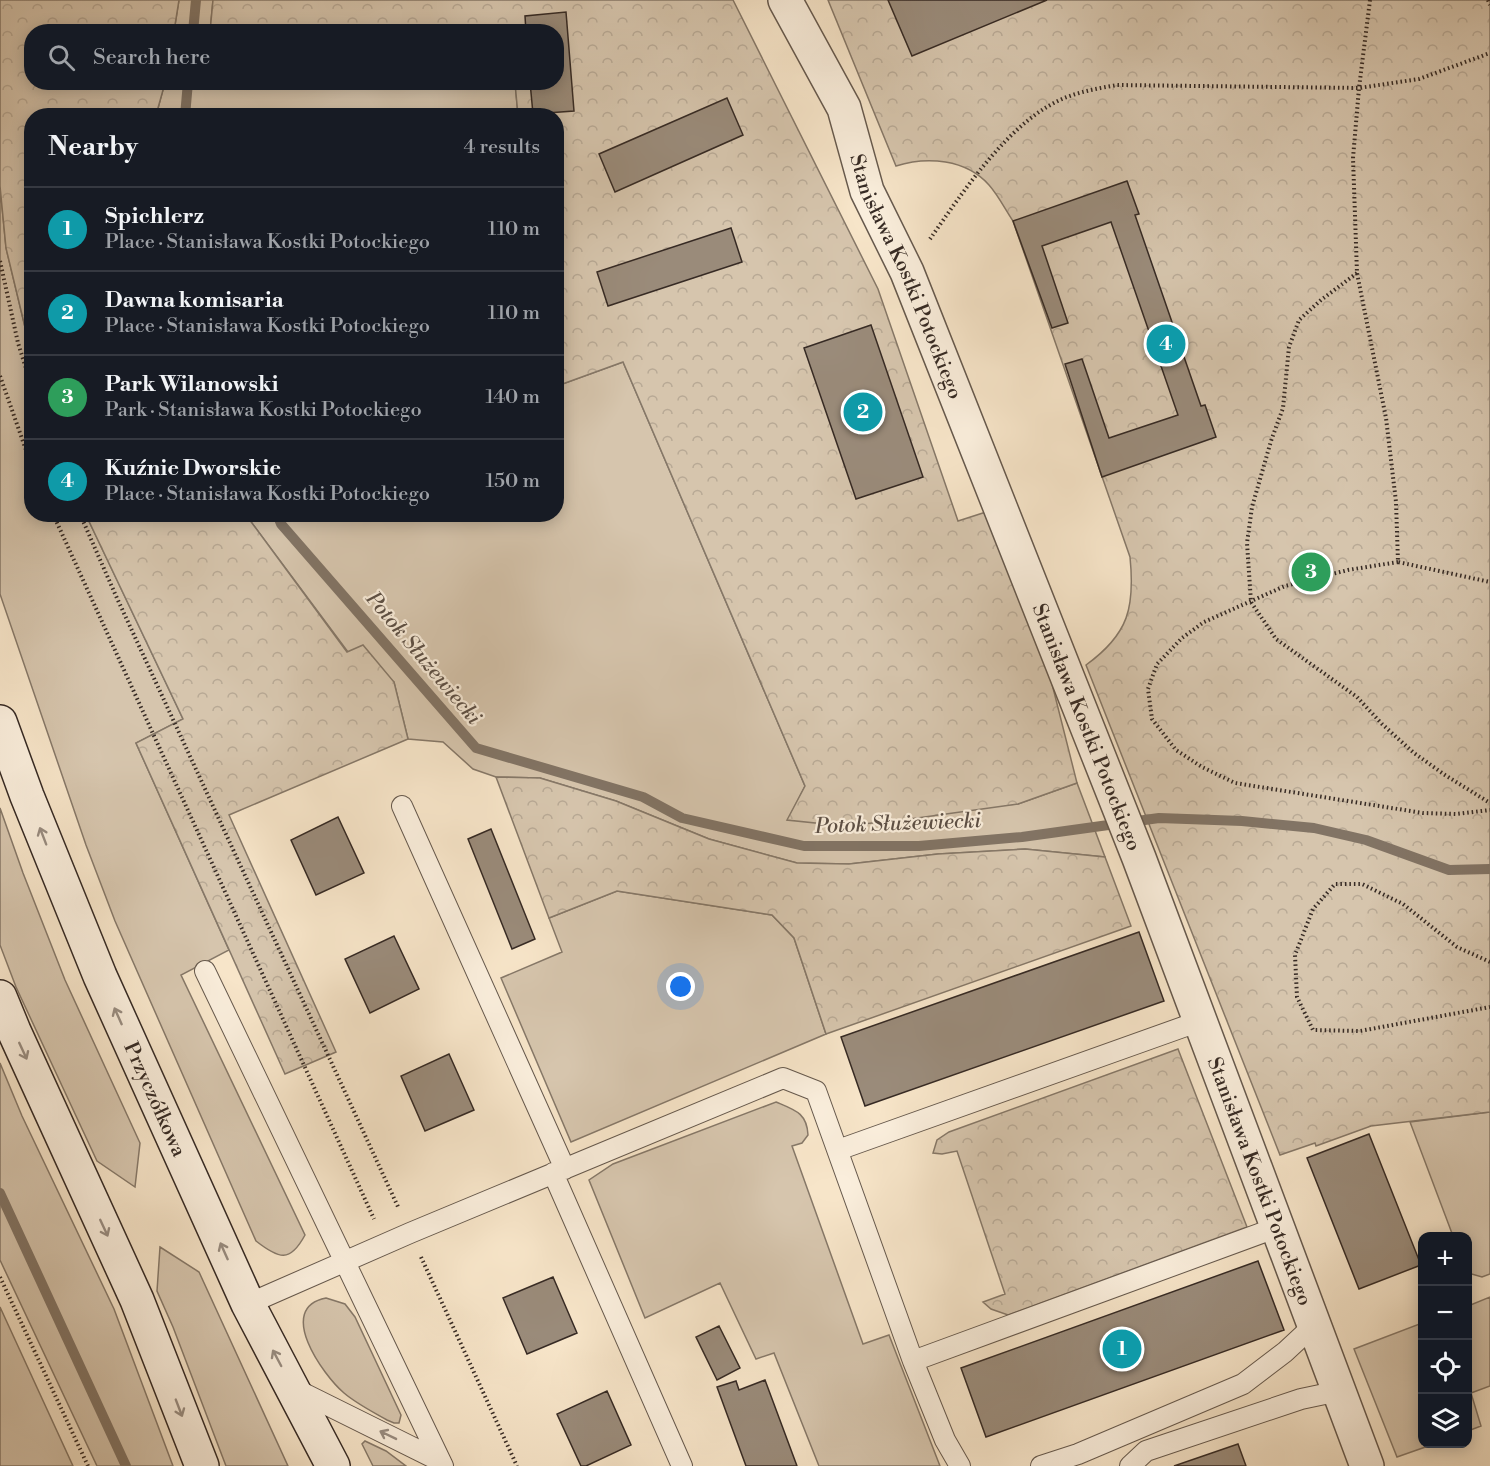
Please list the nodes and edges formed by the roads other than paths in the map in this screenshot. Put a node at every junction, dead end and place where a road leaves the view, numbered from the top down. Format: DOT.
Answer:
graph roads {
  1 [pos="785,0"];
  2 [pos="0,722"];
  3 [pos="402,806"];
  4 [pos="205,971"];
  5 [pos="0,997"];
  6 [pos="1200,1021"];
  7 [pos="838,1150"];
  8 [pos="559,1171"];
  9 [pos="1278,1227"];
  10 [pos="345,1262"];
  11 [pos="249,1304"];
  12 [pos="1314,1325"];
  13 [pos="913,1361"];
  14 [pos="292,1387"];
  15 [pos="1339,1391"];
  16 [pos="442,1463"];
  17 [pos="202,1466"];
  18 [pos="333,1466"];
  19 [pos="682,1466"];
  20 [pos="960,1466"];
  21 [pos="1041,1466"];
  22 [pos="1130,1466"];
  23 [pos="1367,1466"];
  1 -- 6 [label="street, Stanisława Kostki Potockiego"];
  11 -- 2 [label="street, Przyczółkowa, one-way"];
  3 -- 8 [label="lane"];
  4 -- 10 [label="lane"];
  5 -- 17 [label="street, one-way"];
  6 -- 7 [label="lane"];
  6 -- 9 [label="street, Stanisława Kostki Potockiego"];
  7 -- 8 [label="lane"];
  7 -- 13 [label="lane"];
  8 -- 10 [label="lane"];
  8 -- 19 [label="lane"];
  9 -- 12 [label="street, Stanisława Kostki Potockiego"];
  9 -- 13 [label="lane"];
  10 -- 11 [label="lane"];
  10 -- 16 [label="lane"];
  14 -- 11 [label="street, Przyczółkowa, one-way"];
  12 -- 15 [label="street, Stanisława Kostki Potockiego"];
  12 -- 21 [label="lane"];
  13 -- 20 [label="lane"];
  16 -- 14 [label="lane, one-way"];
  14 -- 18 [label="street, Przyczółkowa"];
  15 -- 22 [label="lane"];
  15 -- 23 [label="street, Stanisława Kostki Potockiego"];
}
